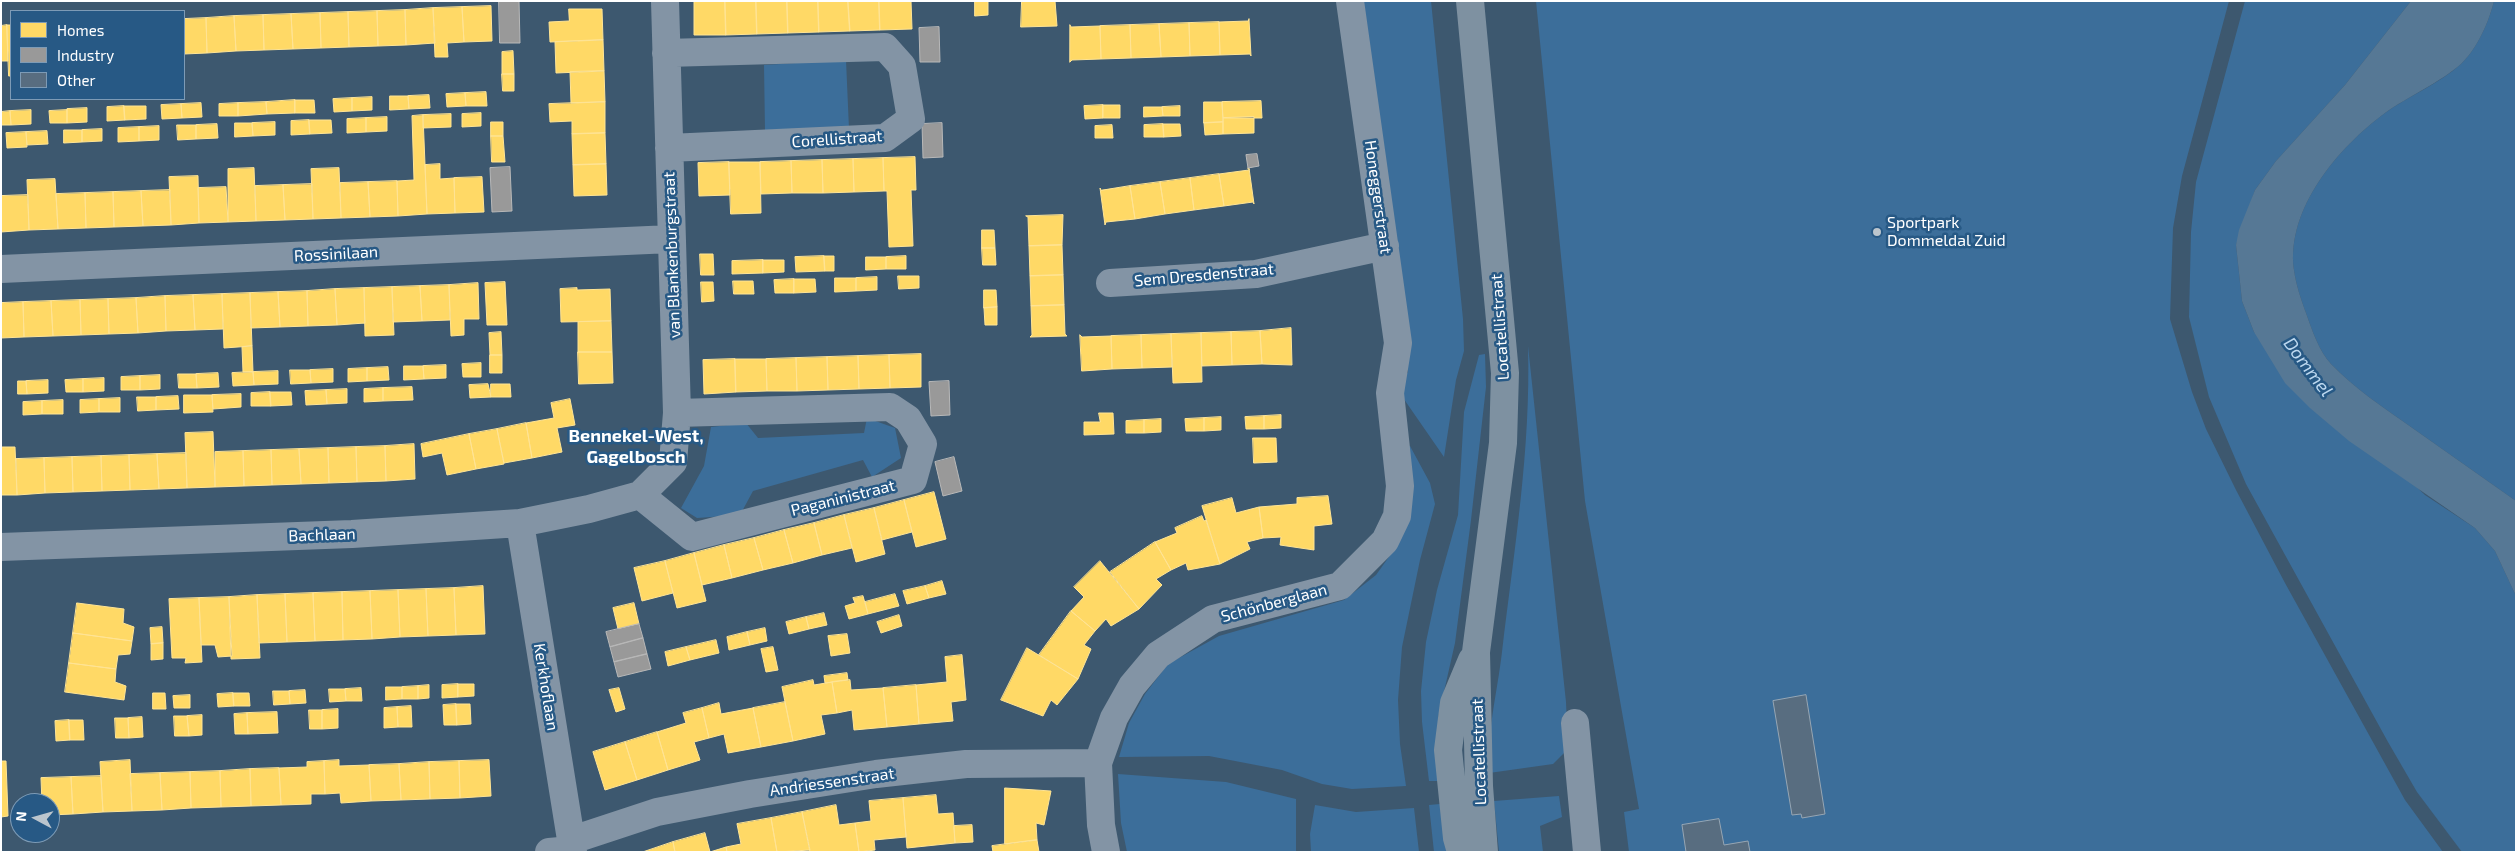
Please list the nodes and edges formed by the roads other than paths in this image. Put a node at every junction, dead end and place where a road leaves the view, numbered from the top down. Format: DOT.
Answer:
graph roads {
  1 [pos="665,1"];
  2 [pos="1350,1"];
  3 [pos="1470,1"];
  4 [pos="666,52"];
  5 [pos="669,148"];
  6 [pos="671,239"];
  7 [pos="1385,246"];
  8 [pos="1,269"];
  9 [pos="1110,283"];
  10 [pos="1390,393"];
  11 [pos="677,413"];
  12 [pos="640,495"];
  13 [pos="520,523"];
  14 [pos="1,547"];
  15 [pos="1476,652"];
  16 [pos="1575,723"];
  17 [pos="1098,763"];
  18 [pos="567,848"];
  19 [pos="1106,852"];
  20 [pos="1461,852"];
  21 [pos="1484,852"];
  22 [pos="1587,852"];
  1 -- 4 [label="street, van Blankenburgstraat"];
  2 -- 7 [label="street, Honeggerstraat"];
  3 -- 15 [label="main road, Locatellistraat"];
  4 -- 5 [label="street, van Blankenburgstraat"];
  4 -- 5 [label="street, Corellistraat"];
  5 -- 6 [label="street, van Blankenburgstraat"];
  6 -- 8 [label="street, Rossinilaan"];
  6 -- 11 [label="street, van Blankenburgstraat"];
  7 -- 9 [label="street, Sem Dresdenstraat"];
  7 -- 10 [label="street, Honeggerstraat"];
  10 -- 17 [label="street, Schönberglaan"];
  11 -- 12 [label="street, van Blankenburgstraat"];
  11 -- 12 [label="street, Paganinistraat"];
  12 -- 13 [label="street, Bachlaan"];
  13 -- 14 [label="street, Bachlaan"];
  13 -- 18 [label="street, Kerkhoflaan"];
  15 -- 20 [label="main road, Locatellistraat"];
  15 -- 21 [label="main road, Locatellistraat"];
  16 -- 22 [label="street"];
  17 -- 18 [label="street, Andriessenstraat"];
  17 -- 19 [label="street, Schönberglaan"];
}
